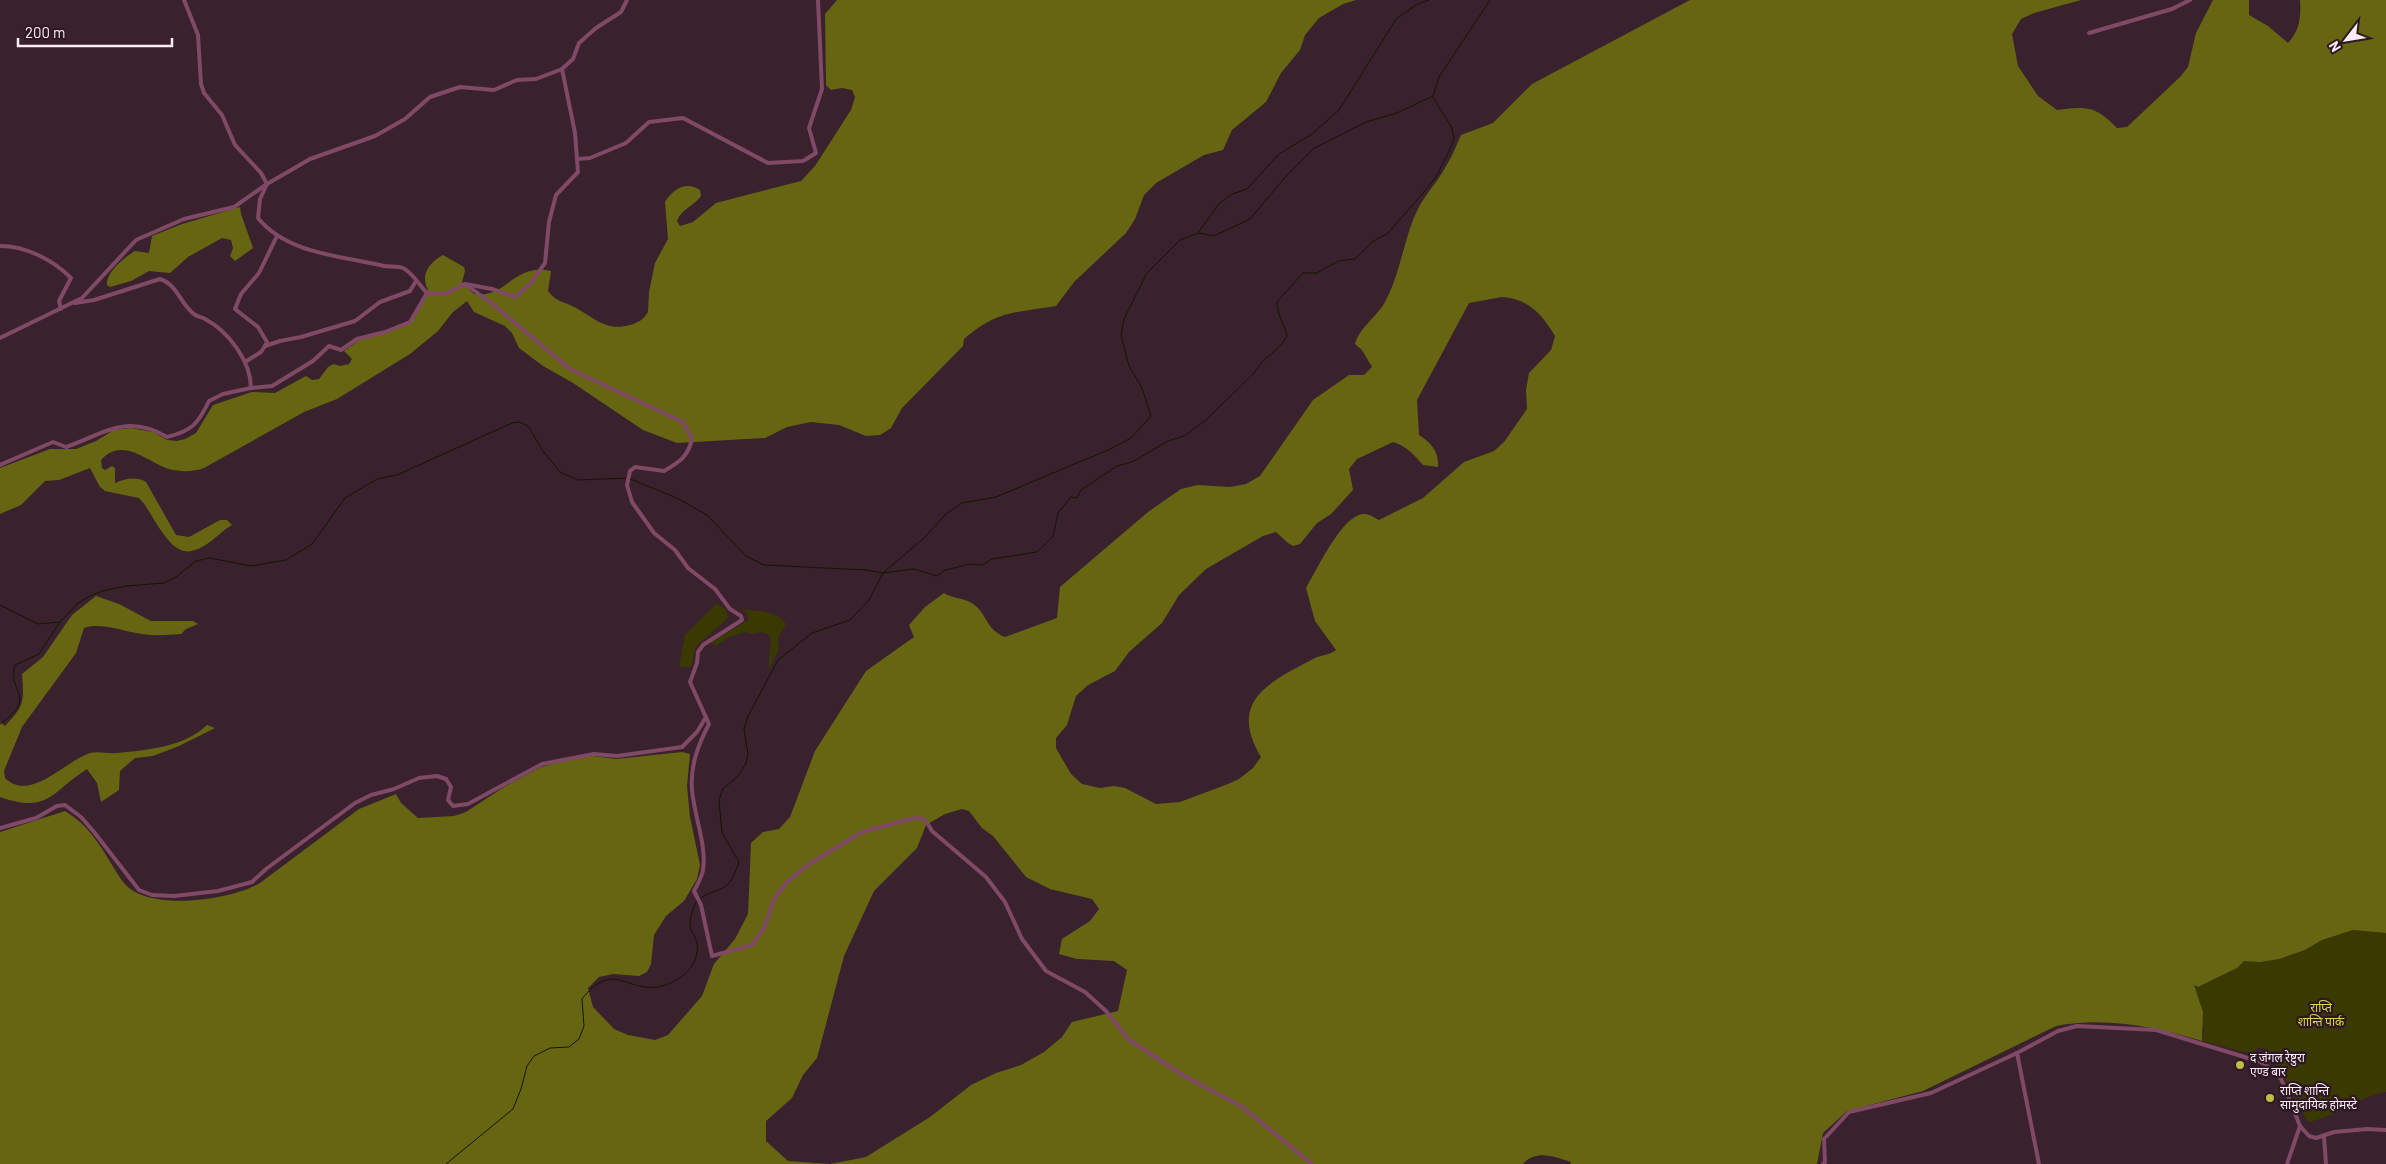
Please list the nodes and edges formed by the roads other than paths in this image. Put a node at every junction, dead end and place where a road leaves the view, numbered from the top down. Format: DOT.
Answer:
graph roads {
  1 [pos="184,0"];
  2 [pos="628,0"];
  3 [pos="818,0"];
  4 [pos="2190,0"];
  5 [pos="2089,33"];
  6 [pos="562,69"];
  7 [pos="577,159"];
  8 [pos="267,184"];
  9 [pos="277,236"];
  10 [pos="0,246"];
  11 [pos="416,281"];
  12 [pos="465,284"];
  13 [pos="427,293"];
  14 [pos="71,304"];
  15 [pos="61,309"];
  16 [pos="0,338"];
  17 [pos="265,346"];
  18 [pos="245,362"];
  19 [pos="251,388"];
  20 [pos="0,465"];
  21 [pos="706,717"];
  22 [pos="0,828"];
  23 [pos="2017,1053"];
  24 [pos="2300,1126"];
  25 [pos="2386,1130"];
  26 [pos="2324,1137"];
  27 [pos="1312,1164"];
  28 [pos="1823,1164"];
  29 [pos="2039,1164"];
  30 [pos="2287,1164"];
  31 [pos="2326,1164"];
  1 -- 8 [label="street"];
  2 -- 6 [label="street"];
  3 -- 7 [label="street"];
  4 -- 5 [label="street"];
  6 -- 7 [label="street"];
  6 -- 8 [label="street"];
  7 -- 12 [label="street"];
  8 -- 9 [label="street"];
  8 -- 14 [label="street"];
  9 -- 11 [label="street"];
  9 -- 17 [label="street"];
  10 -- 15 [label="street"];
  11 -- 13 [label="street"];
  11 -- 17 [label="street"];
  12 -- 13 [label="street"];
  12 -- 21 [label="street"];
  13 -- 19 [label="street"];
  14 -- 15 [label="street"];
  14 -- 18 [label="street"];
  15 -- 16 [label="street"];
  17 -- 18 [label="street"];
  18 -- 19 [label="street"];
  19 -- 20 [label="street"];
  21 -- 22 [label="street"];
  21 -- 27 [label="street"];
  23 -- 24 [label="street"];
  23 -- 28 [label="street"];
  23 -- 29 [label="street"];
  24 -- 26 [label="street"];
  24 -- 30 [label="street"];
  25 -- 26 [label="street"];
  26 -- 31 [label="street"];
}
